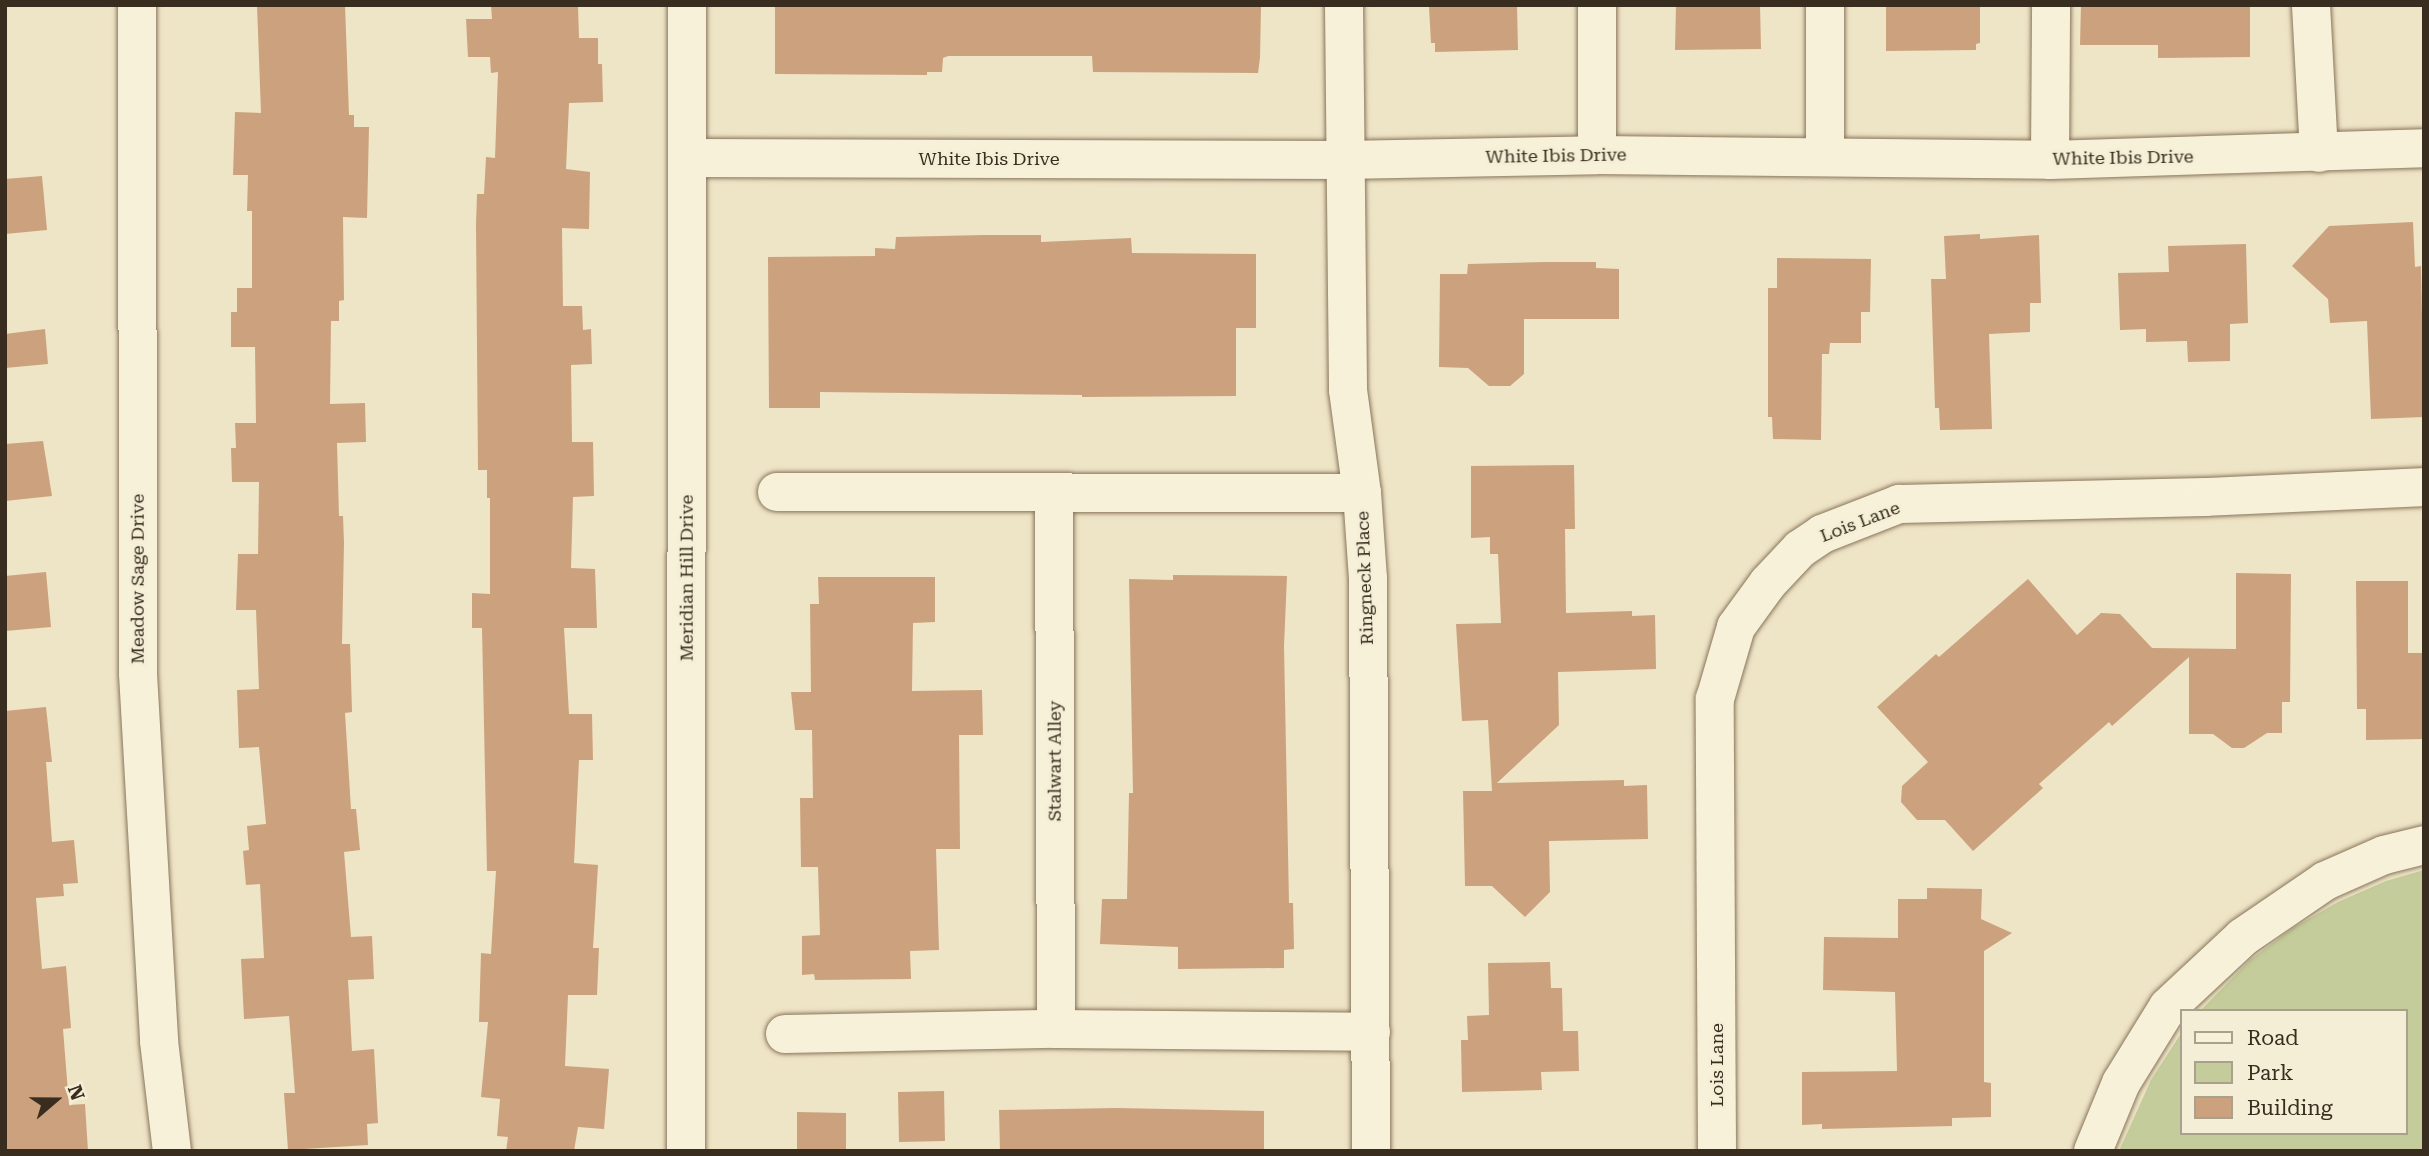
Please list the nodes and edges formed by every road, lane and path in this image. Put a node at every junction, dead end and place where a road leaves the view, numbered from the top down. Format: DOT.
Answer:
graph roads {
  1 [pos="137,5"];
  2 [pos="687,5"];
  3 [pos="1344,5"];
  4 [pos="1597,5"];
  5 [pos="1825,5"];
  6 [pos="2051,5"];
  7 [pos="2311,5"];
  8 [pos="2424,148"];
  9 [pos="2319,153"];
  10 [pos="1597,155"];
  11 [pos="1825,156"];
  12 [pos="688,158"];
  13 [pos="1344,160"];
  14 [pos="2050,160"];
  15 [pos="2424,487"];
  16 [pos="777,492"];
  17 [pos="1054,492"];
  18 [pos="1362,493"];
  19 [pos="2424,845"];
  20 [pos="1056,1029"];
  21 [pos="1371,1032"];
  22 [pos="785,1034"];
  23 [pos="172,1151"];
  24 [pos="686,1151"];
  25 [pos="1371,1151"];
  26 [pos="1717,1151"];
  27 [pos="2093,1151"];
  1 -- 23 [label="street, Meadow Sage Drive"];
  2 -- 12 [label="street, Meridian Hill Drive"];
  3 -- 13 [label="street, Ringneck Place"];
  4 -- 10 [label="street"];
  5 -- 11 [label="street"];
  6 -- 14 [label="street"];
  7 -- 9 [label="street"];
  8 -- 9 [label="street, White Ibis Drive"];
  9 -- 14 [label="street, White Ibis Drive"];
  10 -- 11 [label="street, White Ibis Drive"];
  10 -- 13 [label="street, White Ibis Drive"];
  11 -- 14 [label="street, White Ibis Drive"];
  12 -- 13 [label="street, White Ibis Drive"];
  12 -- 24 [label="street, Meridian Hill Drive"];
  13 -- 18 [label="street, Ringneck Place"];
  15 -- 26 [label="street, Lois Lane"];
  16 -- 17 [label="street"];
  17 -- 18 [label="street"];
  17 -- 20 [label="street, Stalwart Alley"];
  18 -- 21 [label="street, Ringneck Place"];
  19 -- 27 [label="street"];
  20 -- 21 [label="street"];
  20 -- 22 [label="street"];
  21 -- 25 [label="street, Ringneck Place"];
}
